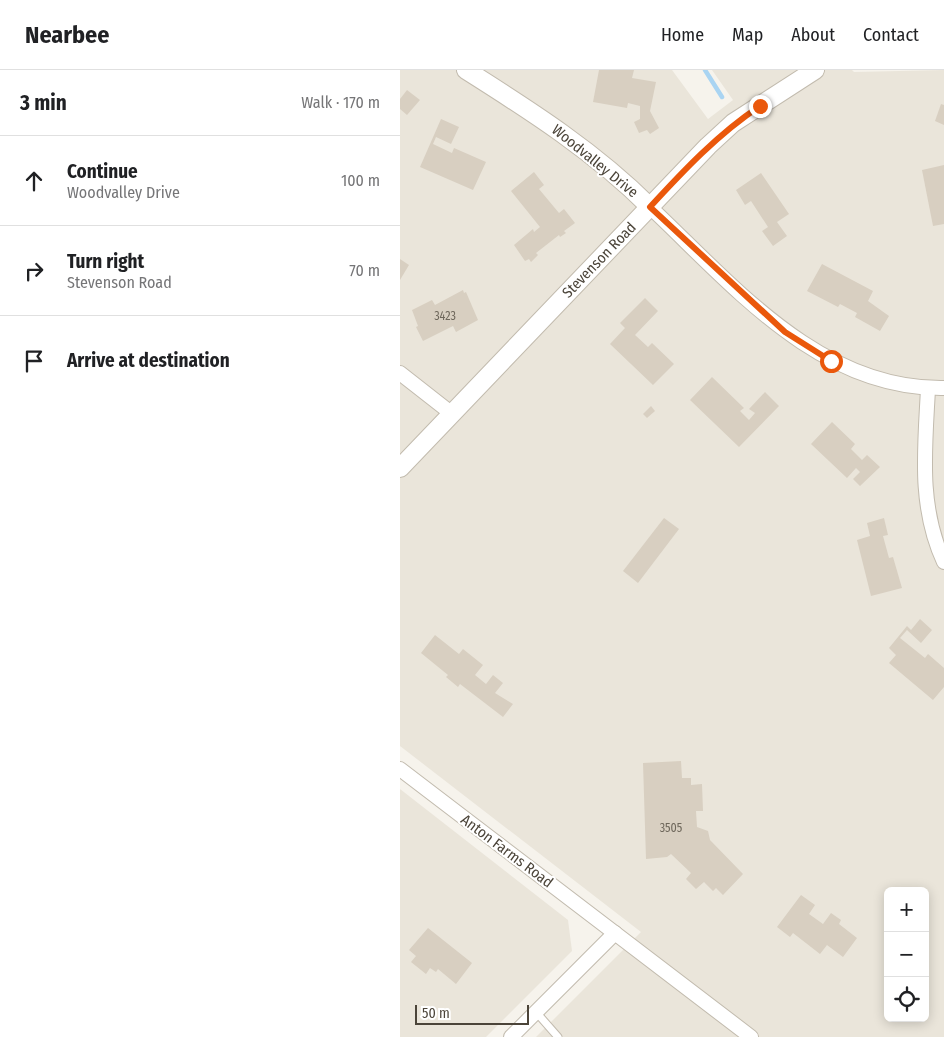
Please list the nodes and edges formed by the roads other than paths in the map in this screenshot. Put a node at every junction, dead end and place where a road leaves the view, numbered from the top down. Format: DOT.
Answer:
graph roads {
  1 [pos="466,70"];
  2 [pos="815,70"];
  3 [pos="650,207"];
  4 [pos="400,373"];
  5 [pos="928,388"];
  6 [pos="944,388"];
  7 [pos="451,413"];
  8 [pos="400,468"];
  9 [pos="944,562"];
  10 [pos="400,769"];
  11 [pos="615,933"];
  12 [pos="536,1012"];
  13 [pos="511,1037"];
  14 [pos="558,1037"];
  15 [pos="751,1037"];
  1 -- 3 [label="street, Woodvalley Drive"];
  2 -- 3 [label="street, Stevenson Road"];
  3 -- 5 [label="street, Woodvalley Drive"];
  3 -- 7 [label="street, Stevenson Road"];
  4 -- 7 [label="street"];
  5 -- 6 [label="street, Woodvalley Drive"];
  5 -- 9 [label="street"];
  7 -- 8 [label="street, Stevenson Road"];
  10 -- 11 [label="street, Anton Farms Road"];
  11 -- 12 [label="street"];
  11 -- 15 [label="street, Anton Farms Road"];
  12 -- 13 [label="street"];
  12 -- 14 [label="lane"];
}
